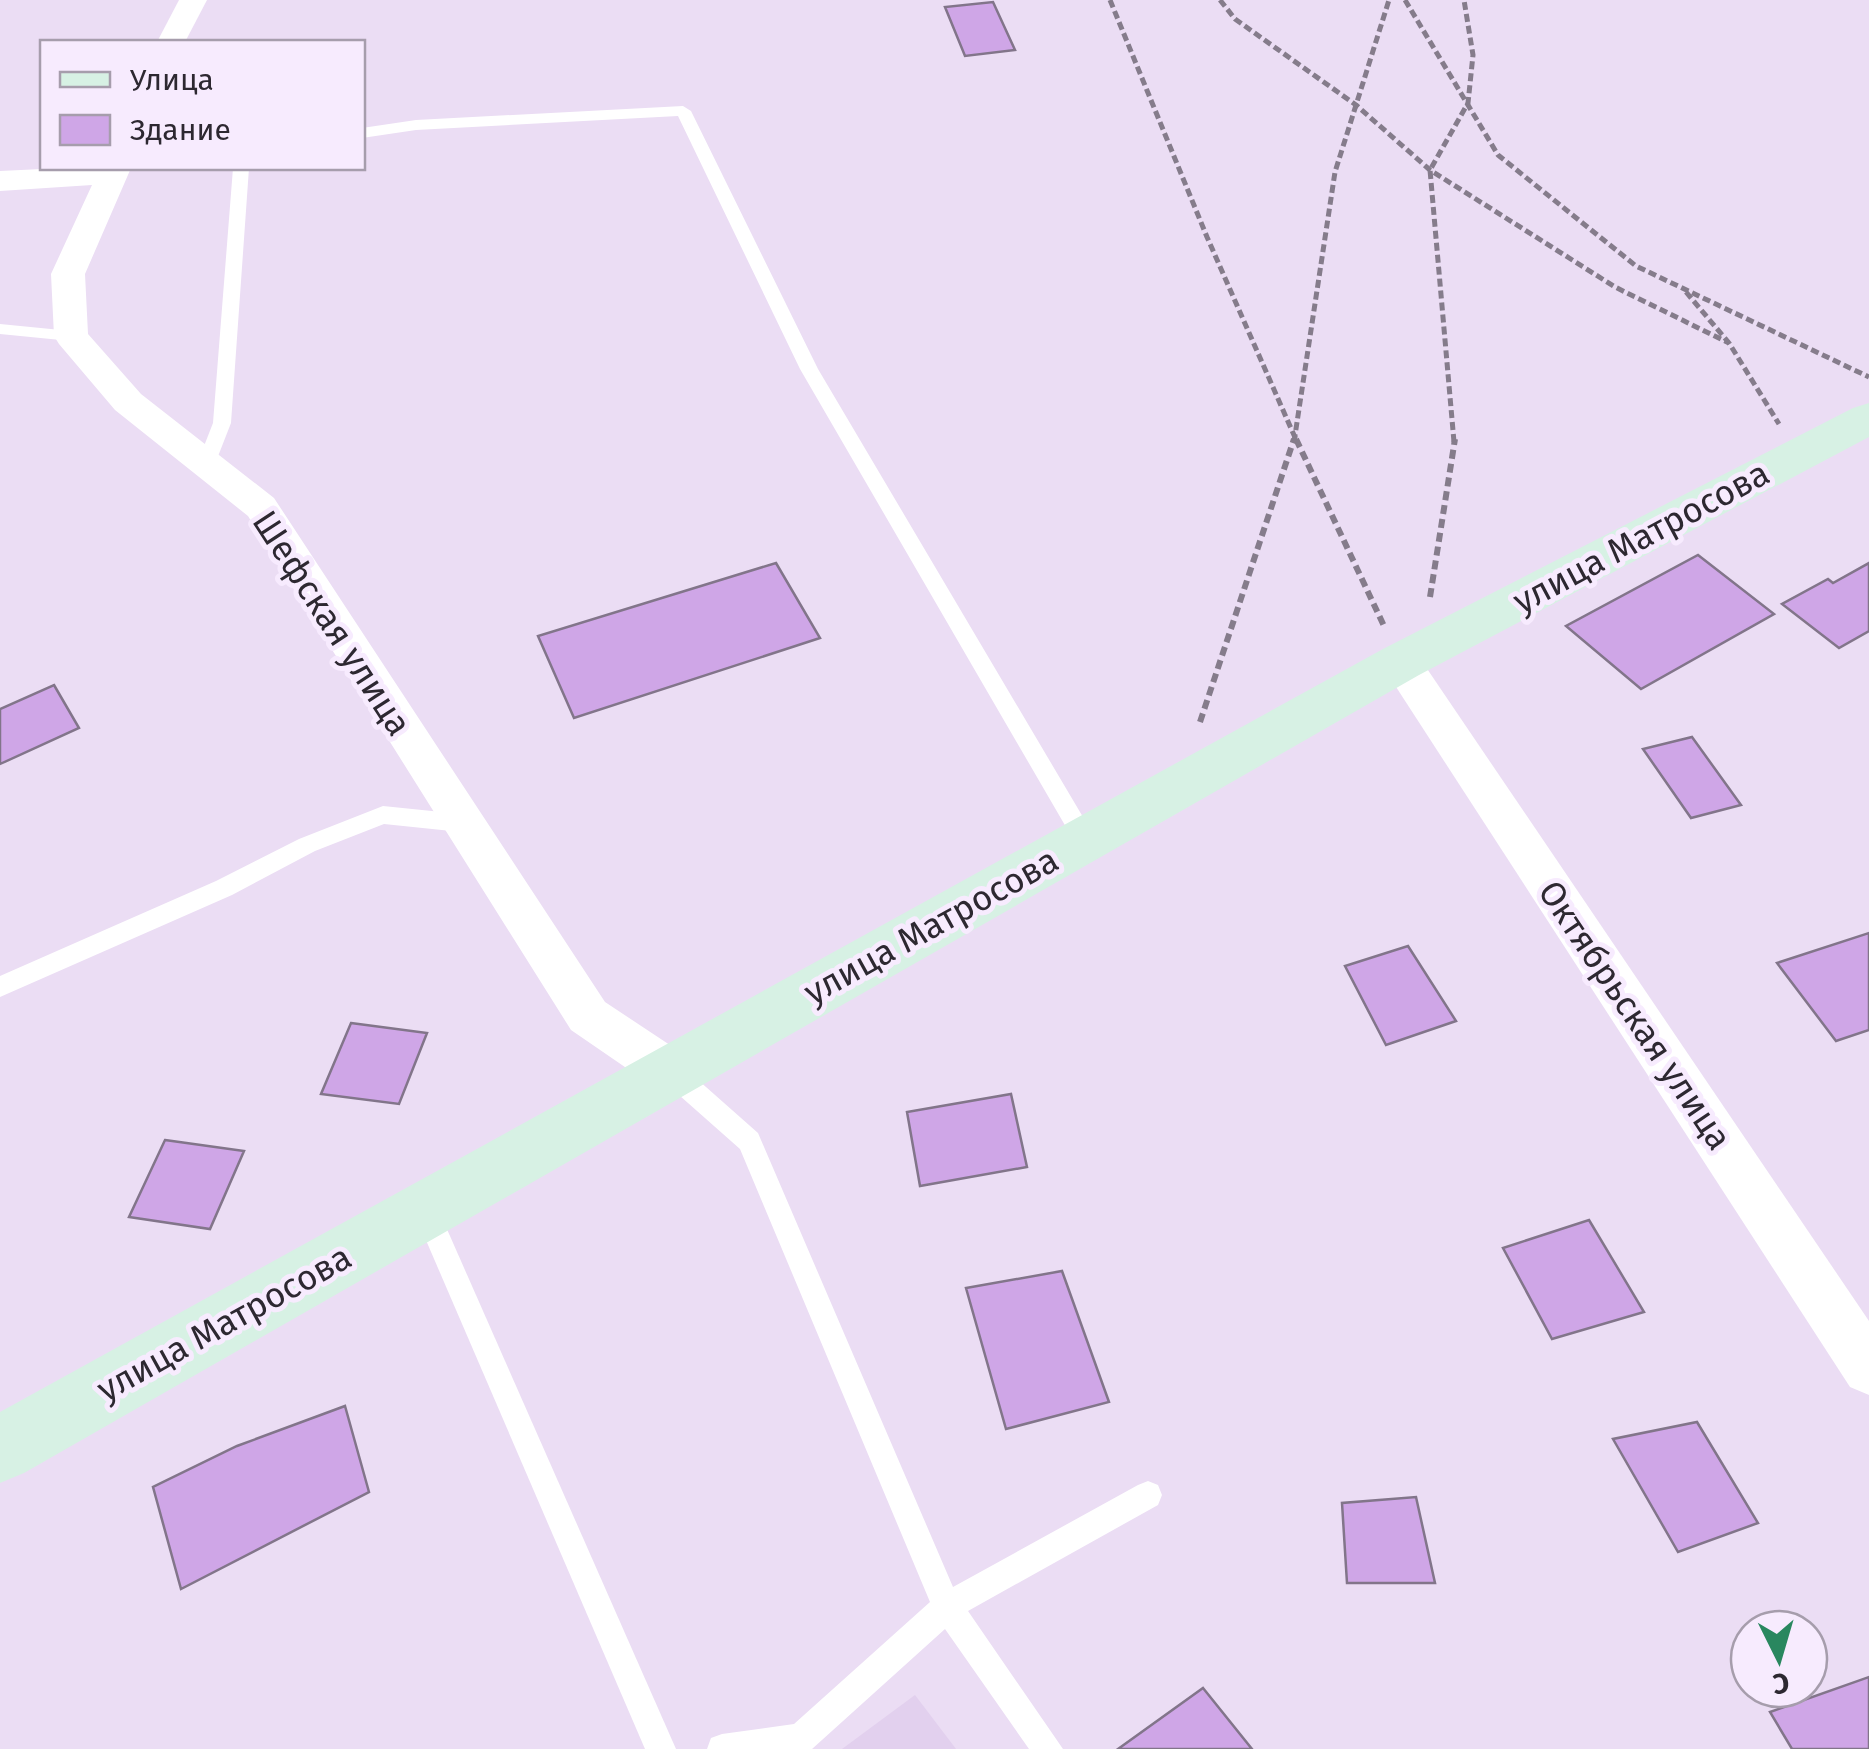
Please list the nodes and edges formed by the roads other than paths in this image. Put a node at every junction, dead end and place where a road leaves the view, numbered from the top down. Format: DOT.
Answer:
graph roads {
  1 [pos="193,0"];
  2 [pos="173,40"];
  3 [pos="365,132"];
  4 [pos="241,170"];
  5 [pos="114,171"];
  6 [pos="0,181"];
  7 [pos="0,329"];
  8 [pos="72,336"];
  9 [pos="1869,418"];
  10 [pos="206,464"];
  11 [pos="1402,662"];
  12 [pos="461,823"];
  13 [pos="1085,840"];
  14 [pos="0,987"];
  15 [pos="670,1072"];
  16 [pos="426,1210"];
  17 [pos="1869,1368"];
  18 [pos="0,1448"];
  19 [pos="1148,1495"];
  20 [pos="948,1607"];
  21 [pos="661,1749"];
  22 [pos="722,1749"];
  23 [pos="1048,1749"];
  1 -- 2 [label="street"];
  3 -- 13 [label="lane"];
  4 -- 10 [label="lane"];
  5 -- 6 [label="street"];
  5 -- 8 [label="street"];
  7 -- 8 [label="lane"];
  8 -- 10 [label="street, Шефская улица"];
  9 -- 11 [label="street, улица Матросова"];
  10 -- 12 [label="street, Шефская улица"];
  11 -- 13 [label="street, улица Матросова"];
  11 -- 17 [label="street, Октябрьская улица"];
  12 -- 14 [label="lane"];
  12 -- 15 [label="street, Шефская улица"];
  13 -- 15 [label="street, улица Матросова"];
  15 -- 16 [label="street, улица Матросова"];
  15 -- 20 [label="lane"];
  16 -- 18 [label="street, улица Матросова"];
  16 -- 21 [label="lane"];
  19 -- 20 [label="lane"];
  20 -- 22 [label="lane"];
  20 -- 23 [label="lane"];
}
